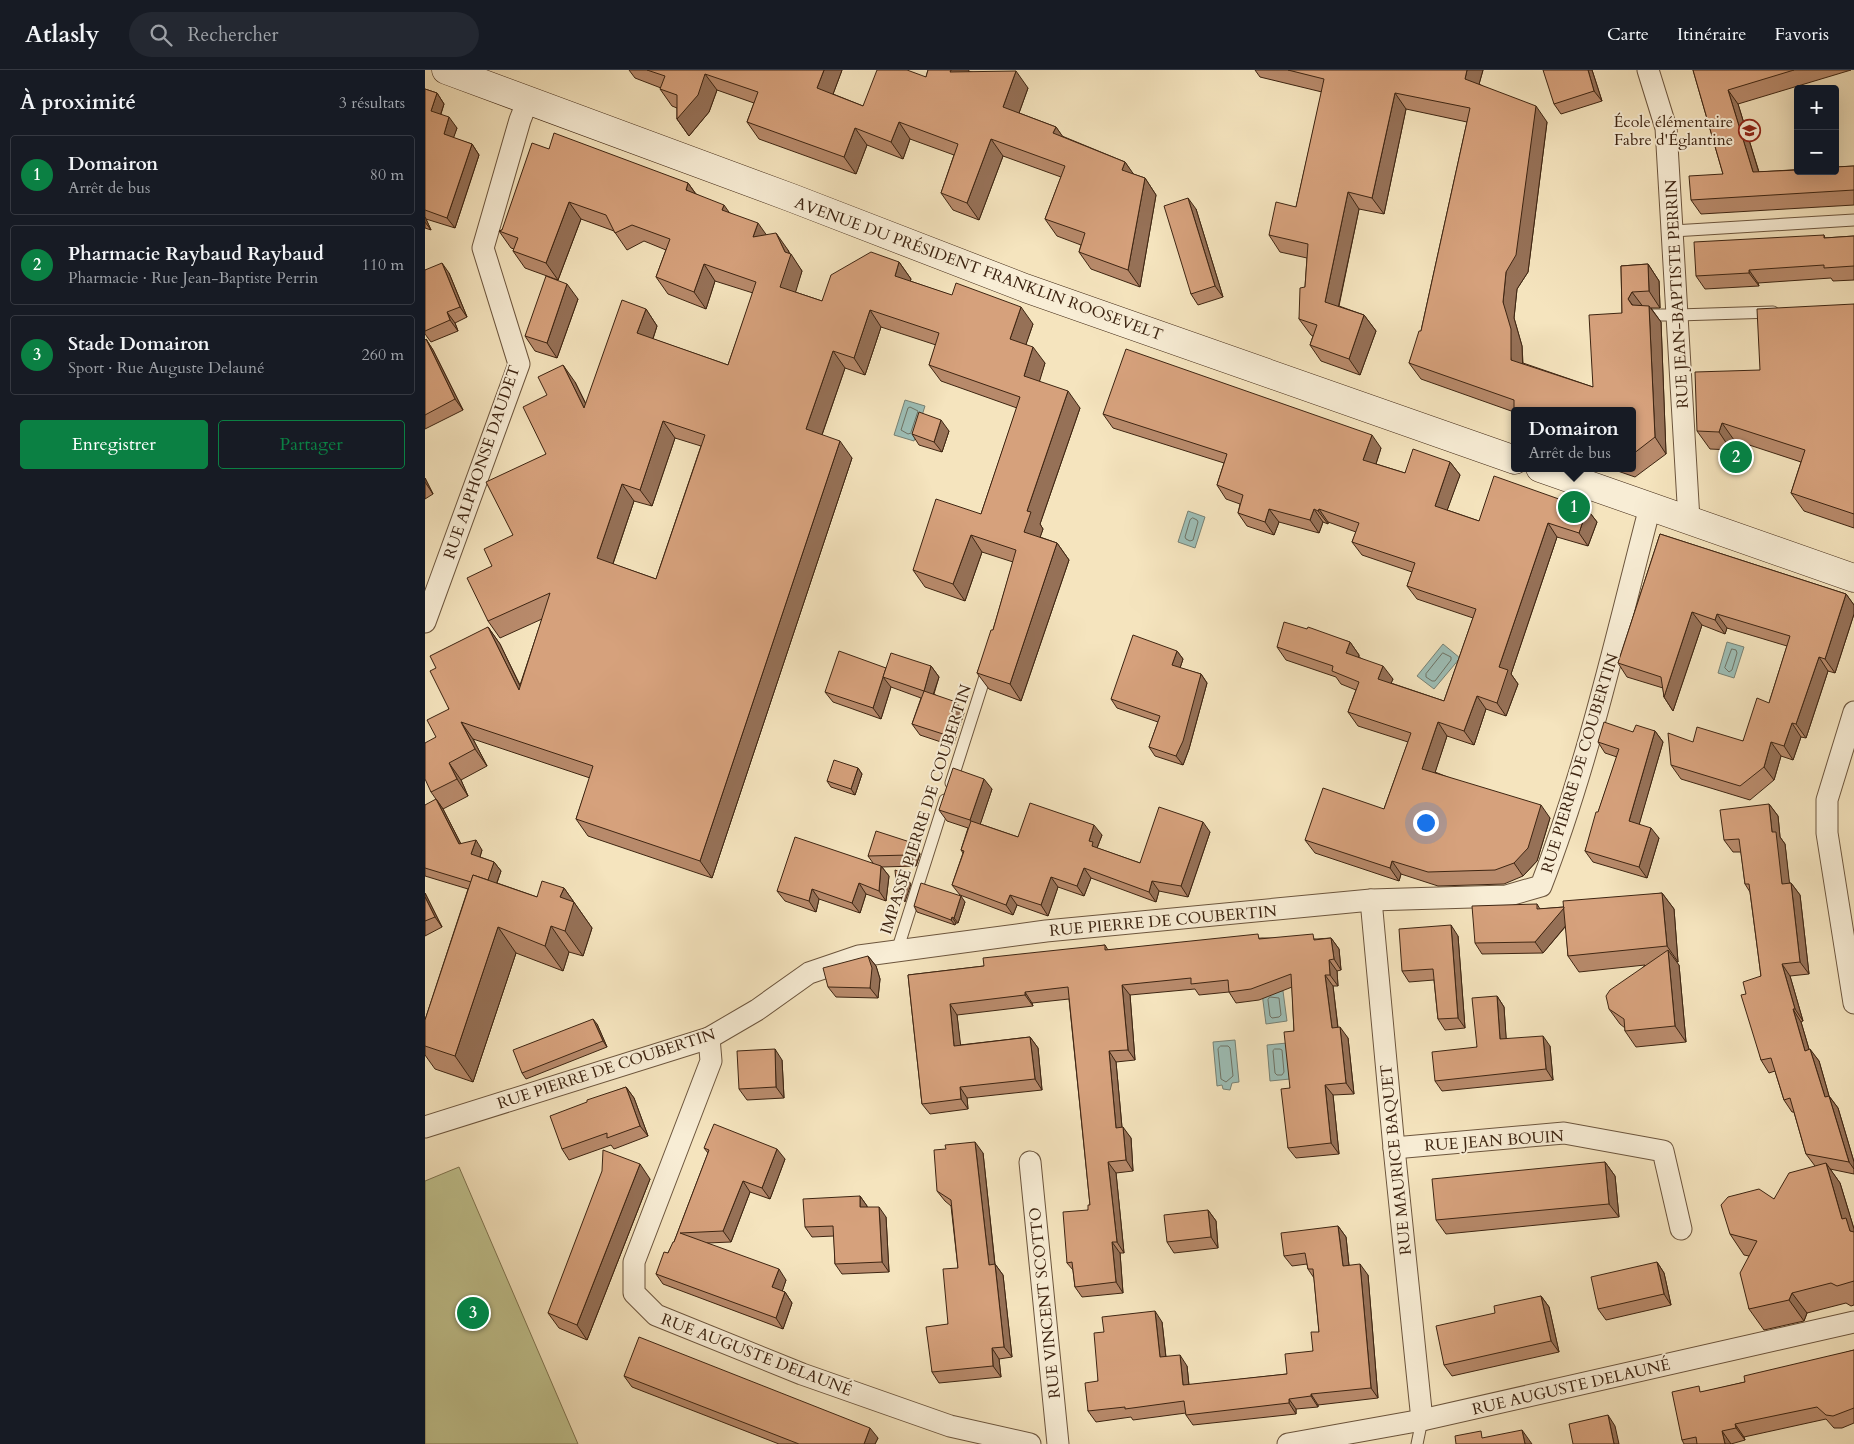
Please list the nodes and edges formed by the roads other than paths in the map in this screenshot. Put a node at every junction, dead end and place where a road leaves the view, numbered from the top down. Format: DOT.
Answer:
graph roads {
  1 [pos="446,70"];
  2 [pos="1649,70"];
  3 [pos="528,100"];
  4 [pos="1854,220"];
  5 [pos="1673,231"];
  6 [pos="1785,312"];
  7 [pos="1647,314"];
  8 [pos="1678,315"];
  9 [pos="1511,459"];
  10 [pos="1551,472"];
  11 [pos="1650,507"];
  12 [pos="1689,520"];
  13 [pos="1854,578"];
  14 [pos="431,586"];
  15 [pos="425,622"];
  16 [pos="991,658"];
  17 [pos="1854,712"];
  18 [pos="1371,900"];
  19 [pos="897,951"];
  20 [pos="1854,1003"];
  21 [pos="709,1038"];
  22 [pos="425,1127"];
  23 [pos="1394,1148"];
  24 [pos="1030,1162"];
  25 [pos="1681,1230"];
  26 [pos="1854,1322"];
  27 [pos="1422,1420"];
  28 [pos="1030,1444"];
  29 [pos="1058,1444"];
  30 [pos="1288,1444"];
  31 [pos="1417,1444"];
  1 -- 3 [label="main road, AVENUE DU PRÉSIDENT FRANKLIN ROOSEVELT"];
  2 -- 5 [label="street, RUE JEAN-BAPTISTE PERRIN"];
  3 -- 9 [label="main road, AVENUE DU PRÉSIDENT FRANKLIN ROOSEVELT"];
  3 -- 14 [label="street, RUE ALPHONSE DAUDET"];
  4 -- 5 [label="lane"];
  5 -- 8 [label="street, RUE JEAN-BAPTISTE PERRIN"];
  6 -- 8 [label="lane"];
  7 -- 8 [label="lane"];
  8 -- 12 [label="street, RUE JEAN-BAPTISTE PERRIN"];
  10 -- 11 [label="main road"];
  11 -- 12 [label="main road"];
  11 -- 18 [label="street, RUE PIERRE DE COUBERTIN"];
  12 -- 13 [label="main road"];
  14 -- 15 [label="street, RUE ALPHONSE DAUDET"];
  16 -- 19 [label="lane, IMPASSE PIERRE DE COUBERTIN"];
  17 -- 20 [label="street"];
  18 -- 19 [label="street, RUE PIERRE DE COUBERTIN"];
  18 -- 23 [label="street, RUE MAURICE BAQUET"];
  19 -- 21 [label="street, RUE PIERRE DE COUBERTIN"];
  21 -- 22 [label="street, RUE PIERRE DE COUBERTIN"];
  21 -- 28 [label="street, RUE AUGUSTE DELAUNÉ"];
  23 -- 25 [label="street, RUE JEAN BOUIN"];
  23 -- 27 [label="street, RUE MAURICE BAQUET"];
  24 -- 29 [label="street, RUE VINCENT SCOTTO"];
  26 -- 27 [label="street, RUE AUGUSTE DELAUNÉ"];
  27 -- 30 [label="street, RUE AUGUSTE DELAUNÉ"];
  27 -- 31 [label="lane"];
}
